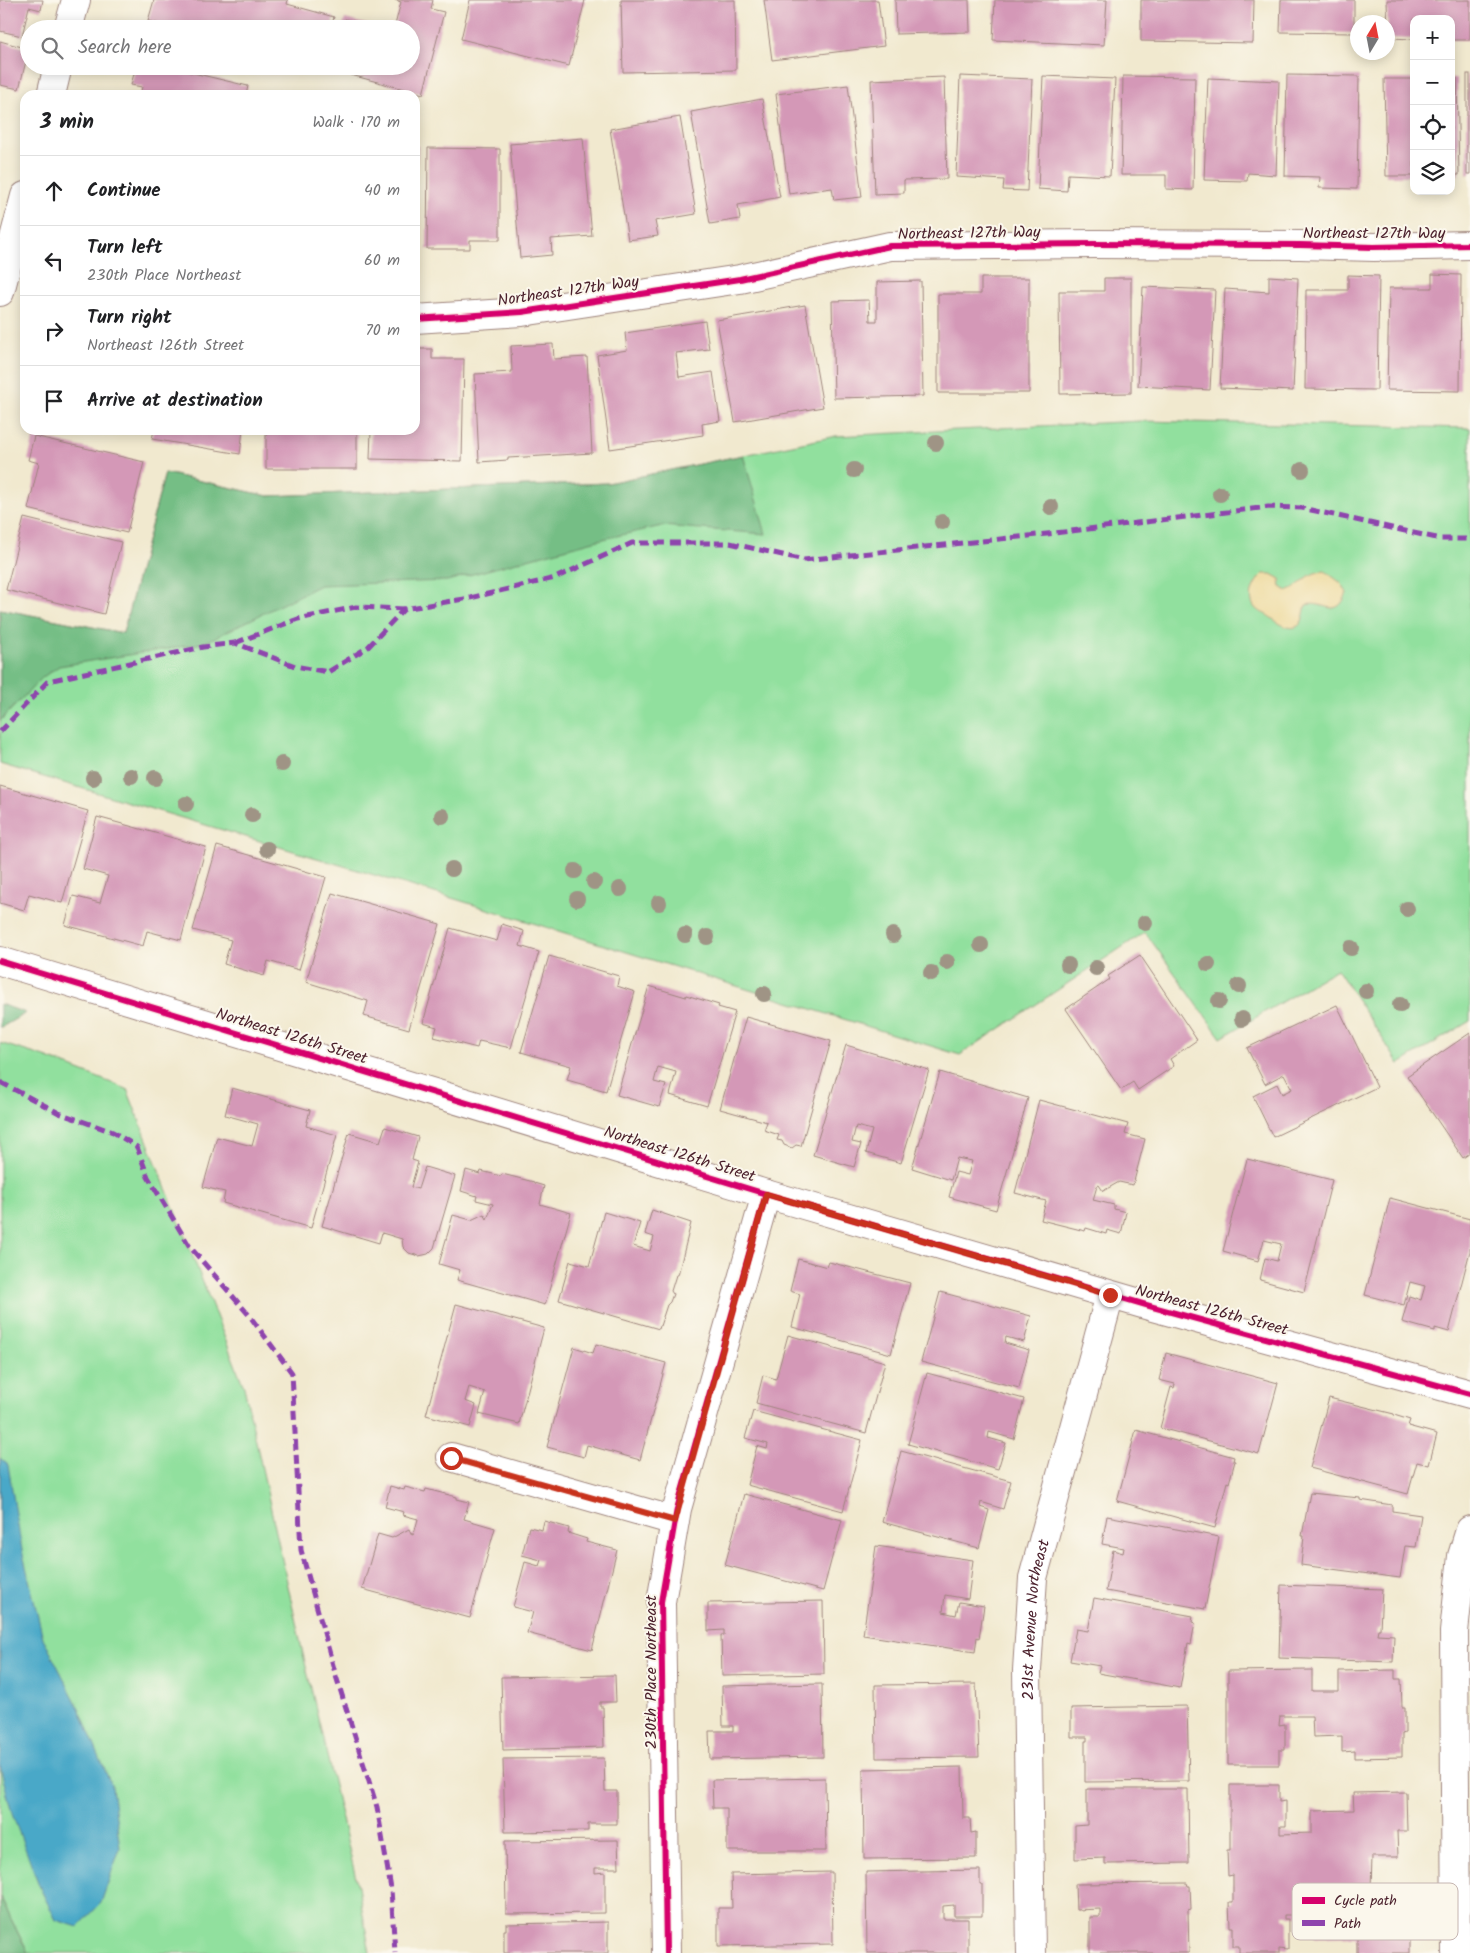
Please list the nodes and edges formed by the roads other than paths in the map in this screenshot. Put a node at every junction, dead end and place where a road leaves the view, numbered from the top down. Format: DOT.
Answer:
graph roads {
  1 [pos="76,0"];
  2 [pos="70,20"];
  3 [pos="56,75"];
  4 [pos="52,90"];
  5 [pos="20,237"];
  6 [pos="1470,246"];
  7 [pos="18,254"];
  8 [pos="0,292"];
  9 [pos="420,319"];
  10 [pos="0,961"];
  11 [pos="766,1194"];
  12 [pos="1110,1295"];
  13 [pos="1470,1394"];
  14 [pos="451,1458"];
  15 [pos="675,1521"];
  16 [pos="1470,1530"];
  17 [pos="1456,1883"];
  18 [pos="1456,1940"];
  19 [pos="666,1953"];
  20 [pos="1031,1953"];
  21 [pos="1456,1953"];
  1 -- 2 [label="street"];
  3 -- 4 [label="street"];
  5 -- 7 [label="street"];
  6 -- 9 [label="street, Northeast 127th Way"];
  7 -- 8 [label="street"];
  10 -- 11 [label="street, Northeast 126th Street"];
  11 -- 12 [label="street, Northeast 126th Street"];
  11 -- 15 [label="street, 230th Place Northeast"];
  12 -- 13 [label="street, Northeast 126th Street"];
  12 -- 20 [label="street, 231st Avenue Northeast"];
  14 -- 15 [label="street"];
  15 -- 19 [label="street, 230th Place Northeast"];
  16 -- 17 [label="street"];
  18 -- 21 [label="street"];
}
